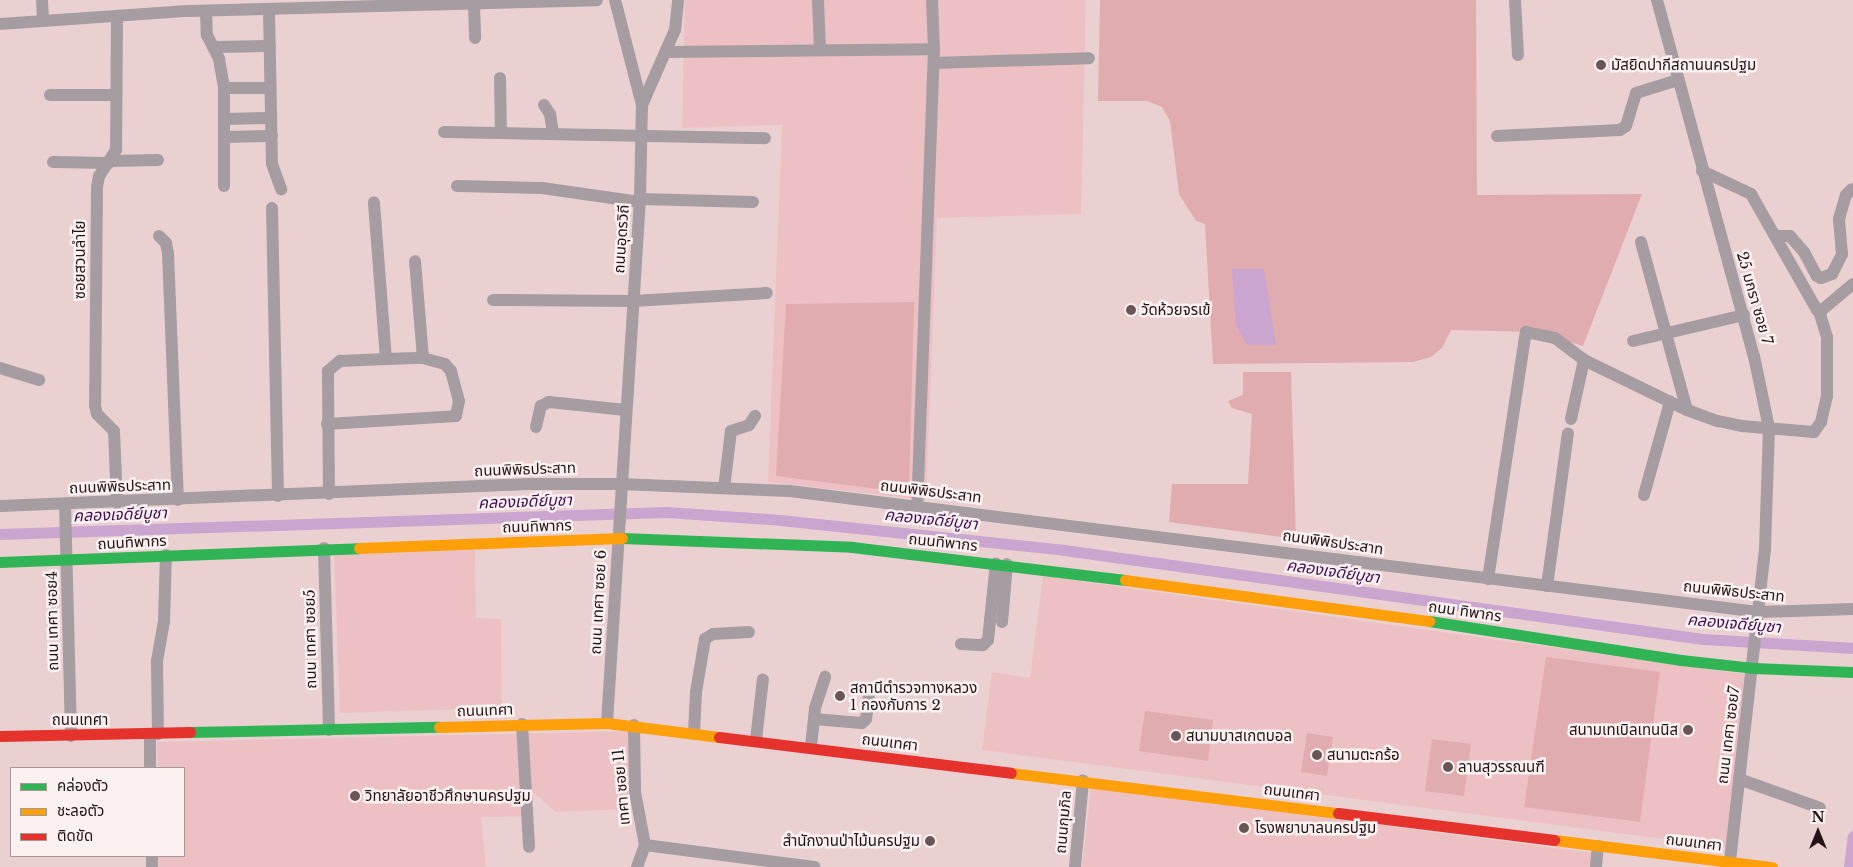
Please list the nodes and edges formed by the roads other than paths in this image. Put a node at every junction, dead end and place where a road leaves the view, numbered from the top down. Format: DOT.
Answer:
graph roads {
  1 [pos="42,0"];
  2 [pos="597,0"];
  3 [pos="615,0"];
  4 [pos="678,0"];
  5 [pos="818,0"];
  6 [pos="932,0"];
  7 [pos="1515,0"];
  8 [pos="1657,0"];
  9 [pos="489,2"];
  10 [pos="370,3"];
  11 [pos="474,5"];
  12 [pos="269,9"];
  13 [pos="206,11"];
  14 [pos="117,16"];
  15 [pos="43,21"];
  16 [pos="0,24"];
  17 [pos="475,38"];
  18 [pos="270,46"];
  19 [pos="213,47"];
  20 [pos="934,49"];
  21 [pos="820,50"];
  22 [pos="667,52"];
  23 [pos="1518,55"];
  24 [pos="1089,58"];
  25 [pos="934,63"];
  26 [pos="500,78"];
  27 [pos="1678,80"];
  28 [pos="224,88"];
  29 [pos="270,88"];
  30 [pos="50,95"];
  31 [pos="116,95"];
  32 [pos="544,105"];
  33 [pos="642,105"];
  34 [pos="271,118"];
  35 [pos="224,119"];
  36 [pos="444,132"];
  37 [pos="501,133"];
  38 [pos="553,133"];
  39 [pos="641,134"];
  40 [pos="272,136"];
  41 [pos="1497,136"];
  42 [pos="224,137"];
  43 [pos="765,138"];
  44 [pos="158,160"];
  45 [pos="54,162"];
  46 [pos="109,162"];
  47 [pos="1702,171"];
  48 [pos="224,186"];
  49 [pos="457,186"];
  50 [pos="281,189"];
  51 [pos="1852,189"];
  52 [pos="640,201"];
  53 [pos="374,202"];
  54 [pos="753,202"];
  55 [pos="272,208"];
  56 [pos="159,236"];
  57 [pos="1776,236"];
  58 [pos="1641,242"];
  59 [pos="415,262"];
  60 [pos="1853,284"];
  61 [pos="767,293"];
  62 [pos="493,300"];
  63 [pos="633,301"];
  64 [pos="1819,311"];
  65 [pos="1744,315"];
  66 [pos="1666,333"];
  67 [pos="1633,340"];
  68 [pos="423,358"];
  69 [pos="386,359"];
  70 [pos="1584,360"];
  71 [pos="0,368"];
  72 [pos="39,380"];
  73 [pos="1670,402"];
  74 [pos="626,410"];
  75 [pos="1687,410"];
  76 [pos="755,416"];
  77 [pos="1572,419"];
  78 [pos="327,424"];
  79 [pos="536,427"];
  80 [pos="1769,428"];
  81 [pos="1568,433"];
  82 [pos="621,484"];
  83 [pos="724,488"];
  84 [pos="329,494"];
  85 [pos="1644,495"];
  86 [pos="278,496"];
  87 [pos="178,500"];
  88 [pos="117,503"];
  89 [pos="917,505"];
  90 [pos="0,506"];
  91 [pos="65,509"];
  92 [pos="618,538"];
  93 [pos="324,548"];
  94 [pos="67,554"];
  95 [pos="166,555"];
  96 [pos="0,562"];
  97 [pos="1001,563"];
  98 [pos="1073,572"];
  99 [pos="1488,578"];
  100 [pos="1547,586"];
  101 [pos="1853,609"];
  102 [pos="1758,617"];
  103 [pos="1002,622"];
  104 [pos="749,632"];
  105 [pos="961,644"];
  106 [pos="1753,662"];
  107 [pos="1853,672"];
  108 [pos="825,678"];
  109 [pos="763,679"];
  110 [pos="869,693"];
  111 [pos="814,719"];
  112 [pos="607,723"];
  113 [pos="522,724"];
  114 [pos="634,725"];
  115 [pos="329,730"];
  116 [pos="694,732"];
  117 [pos="154,734"];
  118 [pos="0,736"];
  119 [pos="71,736"];
  120 [pos="756,740"];
  121 [pos="812,747"];
  122 [pos="150,767"];
  123 [pos="1740,779"];
  124 [pos="1083,780"];
  125 [pos="1820,808"];
  126 [pos="645,845"];
  127 [pos="529,846"];
  128 [pos="1598,846"];
  129 [pos="1730,862"];
  130 [pos="1713,863"];
  131 [pos="637,867"];
  132 [pos="815,867"];
  133 [pos="1075,867"];
  134 [pos="1596,867"];
  135 [pos="1772,867"];
  1 -- 15 [label="street"];
  2 -- 9 [label="street"];
  3 -- 33 [label="street, ถนนอุดรวิถี"];
  4 -- 22 [label="street"];
  5 -- 21 [label="street"];
  6 -- 20 [label="street"];
  7 -- 23 [label="street"];
  8 -- 27 [label="street, 25 มกรา ซอย 7"];
  9 -- 11 [label="street"];
  10 -- 11 [label="street"];
  10 -- 12 [label="street"];
  11 -- 17 [label="street"];
  12 -- 13 [label="street"];
  12 -- 18 [label="street"];
  13 -- 14 [label="street"];
  13 -- 19 [label="street"];
  14 -- 15 [label="street"];
  14 -- 31 [label="street, ซอยสวนลำไย"];
  15 -- 16 [label="street"];
  18 -- 19 [label="street"];
  18 -- 29 [label="street"];
  19 -- 28 [label="street"];
  20 -- 21 [label="street"];
  20 -- 25 [label="street"];
  21 -- 22 [label="street"];
  22 -- 33 [label="street"];
  24 -- 25 [label="street"];
  25 -- 89 [label="street"];
  26 -- 37 [label="street"];
  27 -- 41 [label="street"];
  27 -- 47 [label="street, 25 มกรา ซอย 7"];
  28 -- 29 [label="street"];
  28 -- 35 [label="street"];
  29 -- 34 [label="street"];
  30 -- 31 [label="street"];
  31 -- 46 [label="street, ซอยสวนลำไย"];
  32 -- 38 [label="street"];
  33 -- 39 [label="street, ถนนอุดรวิถี"];
  34 -- 35 [label="street"];
  34 -- 40 [label="street"];
  35 -- 42 [label="street"];
  36 -- 37 [label="street"];
  37 -- 38 [label="street"];
  38 -- 39 [label="street"];
  39 -- 43 [label="street"];
  39 -- 52 [label="street, ถนนอุดรวิถี"];
  40 -- 42 [label="street"];
  40 -- 50 [label="street"];
  42 -- 48 [label="street"];
  44 -- 46 [label="street"];
  45 -- 46 [label="street"];
  46 -- 88 [label="street, ซอยสวนลำไย"];
  47 -- 57 [label="street"];
  47 -- 65 [label="street, 25 มกรา ซอย 7"];
  49 -- 52 [label="street"];
  51 -- 57 [label="street"];
  52 -- 54 [label="street"];
  52 -- 63 [label="street, ถนนอุดรวิถี"];
  53 -- 69 [label="street"];
  55 -- 86 [label="street"];
  56 -- 87 [label="street"];
  57 -- 64 [label="street"];
  58 -- 66 [label="street"];
  59 -- 68 [label="street"];
  60 -- 64 [label="street"];
  61 -- 63 [label="street"];
  62 -- 63 [label="street"];
  63 -- 74 [label="street, ถนนอุดรวิถี"];
  64 -- 80 [label="street"];
  65 -- 66 [label="street"];
  65 -- 80 [label="street, 25 มกรา ซอย 7"];
  66 -- 67 [label="street"];
  66 -- 75 [label="street"];
  68 -- 69 [label="street"];
  68 -- 78 [label="street"];
  69 -- 78 [label="street"];
  70 -- 73 [label="street"];
  70 -- 77 [label="street"];
  70 -- 99 [label="street"];
  71 -- 72 [label="street"];
  73 -- 75 [label="street"];
  73 -- 85 [label="street"];
  74 -- 79 [label="street"];
  74 -- 82 [label="street, ถนนอุดรวิถี"];
  75 -- 80 [label="street"];
  76 -- 83 [label="street"];
  78 -- 84 [label="street"];
  80 -- 102 [label="street, 25 มกรา ซอย 7"];
  81 -- 100 [label="street"];
  82 -- 83 [label="street, ถนนพิพิธประสาท"];
  82 -- 84 [label="street, ถนนพิพิธประสาท"];
  82 -- 92 [label="street, ถนน เทศา ซอย 6"];
  83 -- 89 [label="street, ถนนพิพิธประสาท"];
  84 -- 86 [label="street, ถนนพิพิธประสาท"];
  86 -- 87 [label="street, ถนนพิพิธประสาท"];
  87 -- 88 [label="street, ถนนพิพิธประสาท"];
  88 -- 91 [label="street, ถนนพิพิธประสาท"];
  89 -- 99 [label="street, ถนนพิพิธประสาท"];
  90 -- 91 [label="street, ถนนพิพิธประสาท"];
  91 -- 94 [label="street, ถนน เทศา ซอย4"];
  92 -- 93 [label="street, ถนนทิพากร"];
  92 -- 97 [label="street, ถนนทิพากร"];
  92 -- 112 [label="street, ถนน เทศา ซอย 6"];
  93 -- 95 [label="street, ถนนทิพากร"];
  93 -- 115 [label="street, ถนน เทศา ซอย5"];
  94 -- 95 [label="street, ถนนทิพากร"];
  94 -- 96 [label="street, ถนนทิพากร"];
  94 -- 119 [label="street, ถนน เทศา ซอย4"];
  95 -- 117 [label="street"];
  97 -- 98 [label="street, ถนนทิพากร"];
  97 -- 103 [label="street"];
  97 -- 105 [label="street"];
  98 -- 106 [label="street, ถนน ทิพากร"];
  99 -- 100 [label="street, ถนนพิพิธประสาท"];
  100 -- 102 [label="street, ถนนพิพิธประสาท"];
  101 -- 102 [label="street, ถนนพิพิธประสาท"];
  102 -- 106 [label="street, ถนน เทศา ซอย7"];
  104 -- 116 [label="street"];
  106 -- 107 [label="street, ถนน ทิพากร"];
  106 -- 123 [label="street, ถนน เทศา ซอย7"];
  108 -- 111 [label="street"];
  109 -- 120 [label="street"];
  110 -- 111 [label="street"];
  111 -- 121 [label="street"];
  112 -- 113 [label="street, ถนนเทศา"];
  112 -- 114 [label="street, ถนนเทศา"];
  113 -- 115 [label="street, ถนนเทศา"];
  113 -- 127 [label="street"];
  114 -- 116 [label="street, ถนนเทศา"];
  114 -- 126 [label="street, เทศา ซอย 11"];
  115 -- 117 [label="street, ถนนเทศา"];
  116 -- 120 [label="street, ถนนเทศา"];
  117 -- 119 [label="street, ถนนเทศา"];
  117 -- 122 [label="street"];
  118 -- 119 [label="street, ถนนเทศา"];
  120 -- 121 [label="street, ถนนเทศา"];
  121 -- 124 [label="street, ถนนเทศา"];
  123 -- 125 [label="street"];
  123 -- 129 [label="street, ถนน เทศา ซอย7"];
  124 -- 128 [label="street, ถนนเทศา"];
  124 -- 133 [label="street, ถนนกุมภิล"];
  126 -- 131 [label="street"];
  126 -- 132 [label="street"];
  128 -- 130 [label="street, ถนนเทศา"];
  128 -- 134 [label="street"];
  129 -- 130 [label="street, ถนนเทศา"];
  129 -- 135 [label="street, ถนนเทศา"];
}
